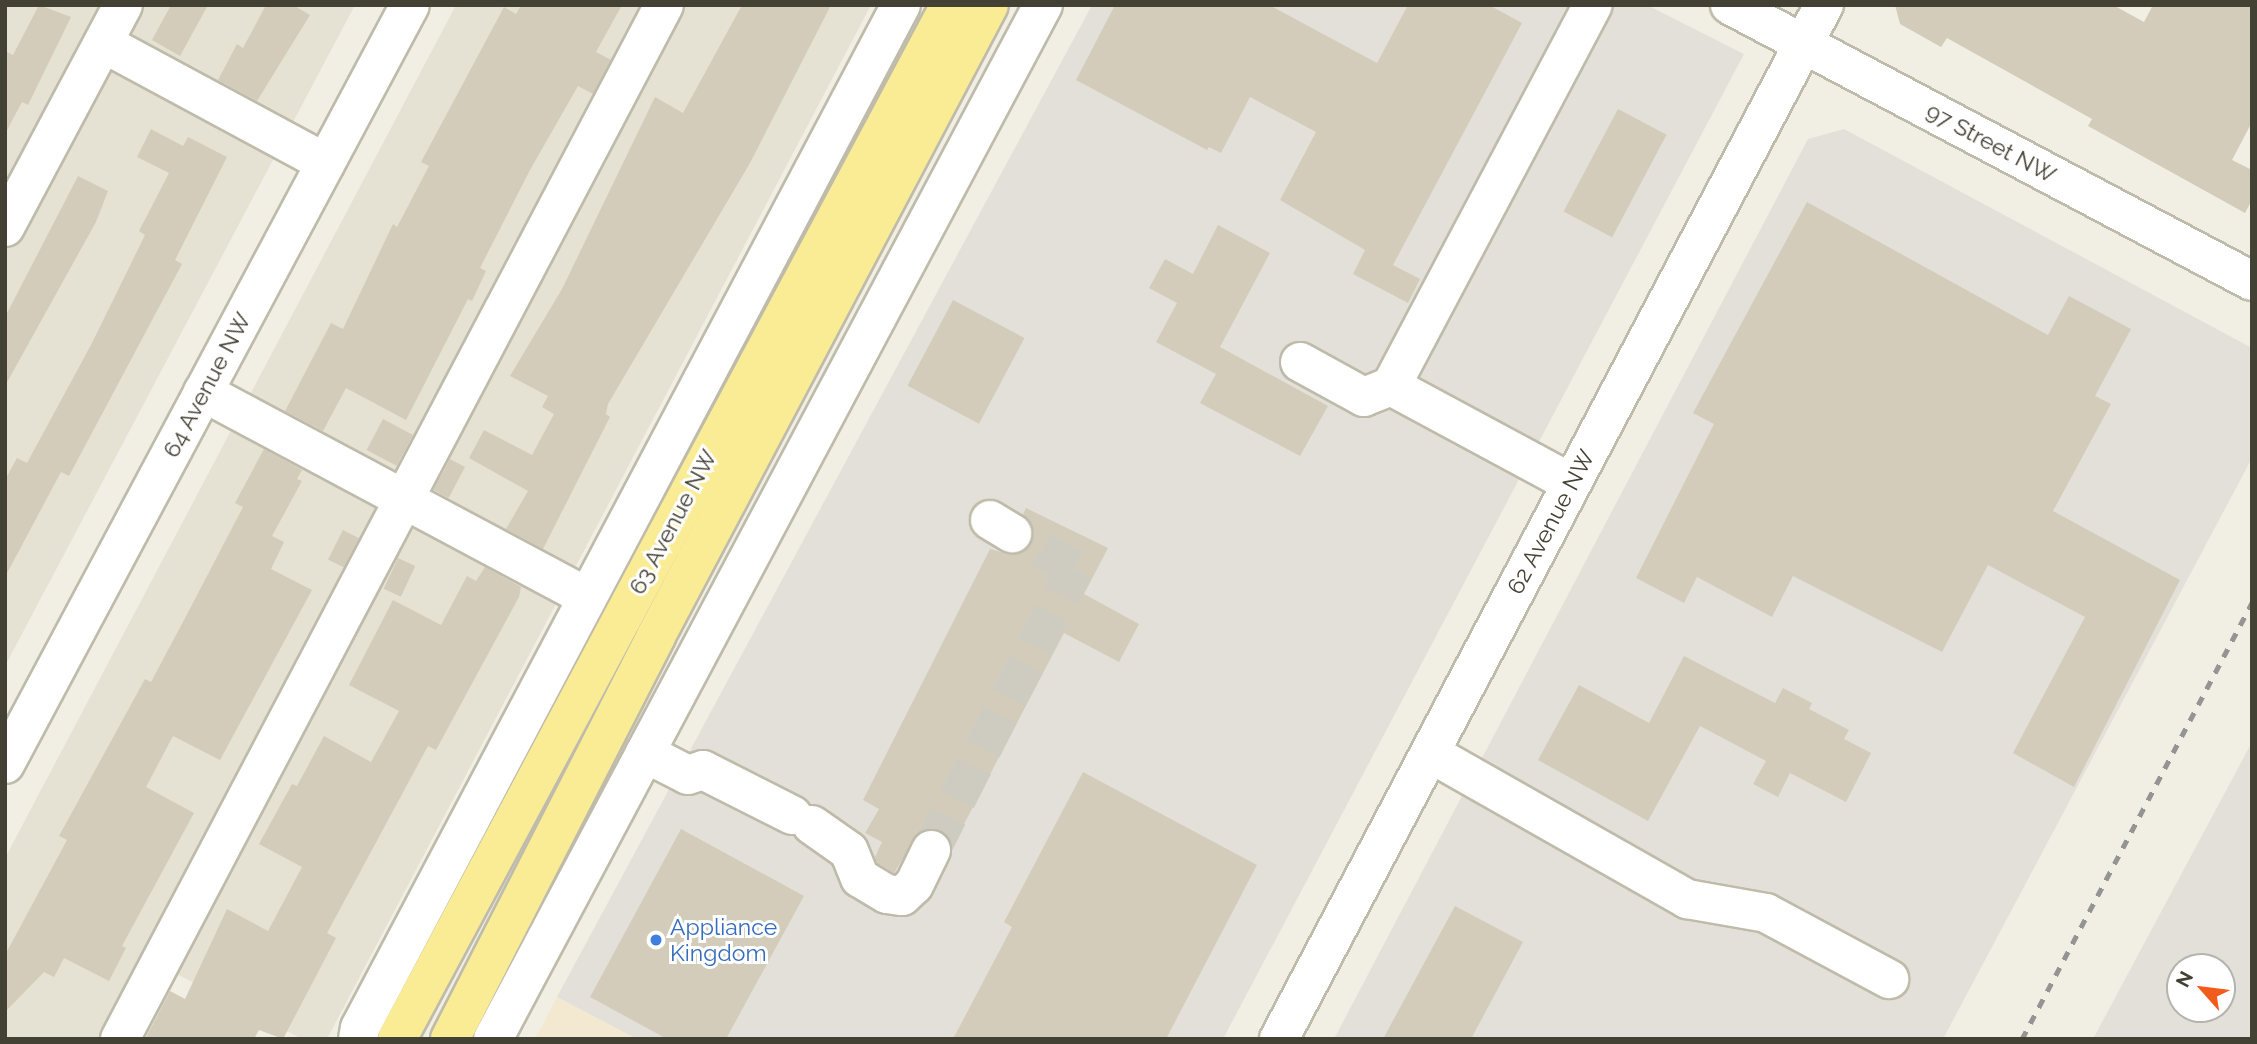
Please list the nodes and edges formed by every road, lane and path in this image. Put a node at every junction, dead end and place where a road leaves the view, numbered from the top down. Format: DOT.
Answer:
graph roads {
  1 [pos="122,5"];
  2 [pos="410,5"];
  3 [pos="664,5"];
  4 [pos="901,5"];
  5 [pos="1043,5"];
  6 [pos="1593,5"];
  7 [pos="1730,5"];
  8 [pos="1824,5"];
  9 [pos="973,12"];
  10 [pos="103,43"];
  11 [pos="1804,44"];
  12 [pos="1020,48"];
  13 [pos="929,118"];
  14 [pos="970,140"];
  15 [pos="326,163"];
  16 [pos="5,227"];
  17 [pos="2252,281"];
  18 [pos="1300,362"];
  19 [pos="1391,386"];
  20 [pos="203,393"];
  21 [pos="1571,483"];
  22 [pos="406,498"];
  23 [pos="587,597"];
  24 [pos="656,636"];
  25 [pos="696,657"];
  26 [pos="645,753"];
  27 [pos="1430,753"];
  28 [pos="5,764"];
  29 [pos="931,850"];
  30 [pos="1889,979"];
  31 [pos="120,1039"];
  32 [pos="358,1039"];
  33 [pos="397,1039"];
  34 [pos="450,1039"];
  35 [pos="493,1039"];
  36 [pos="1279,1039"];
  1 -- 10 [label="street"];
  2 -- 15 [label="street, 64 Avenue NW"];
  3 -- 22 [label="street"];
  4 -- 23 [label="street, 63 Avenue NW"];
  5 -- 12 [label="street"];
  6 -- 19 [label="street"];
  7 -- 11 [label="street, 97 Street NW"];
  8 -- 11 [label="street, 62 Avenue NW"];
  9 -- 12 [label="street"];
  9 -- 13 [label="main road, 63 Avenue NW"];
  9 -- 33 [label="main road, 63 Avenue NW"];
  10 -- 15 [label="street"];
  10 -- 16 [label="street"];
  11 -- 17 [label="street, 97 Street NW"];
  11 -- 21 [label="street, 62 Avenue NW"];
  12 -- 14 [label="street"];
  13 -- 14 [label="street"];
  13 -- 24 [label="main road, 63 Avenue NW"];
  14 -- 25 [label="street"];
  15 -- 20 [label="street, 64 Avenue NW"];
  18 -- 19 [label="street"];
  19 -- 21 [label="street"];
  20 -- 22 [label="street"];
  20 -- 28 [label="street, 64 Avenue NW"];
  21 -- 27 [label="street, 62 Avenue NW"];
  22 -- 23 [label="street"];
  22 -- 31 [label="street"];
  23 -- 32 [label="street, 63 Avenue NW"];
  24 -- 25 [label="street"];
  24 -- 34 [label="main road, 63 Avenue NW"];
  25 -- 26 [label="street"];
  26 -- 29 [label="street"];
  26 -- 35 [label="street"];
  27 -- 30 [label="street"];
  27 -- 36 [label="street, 62 Avenue NW"];
}
